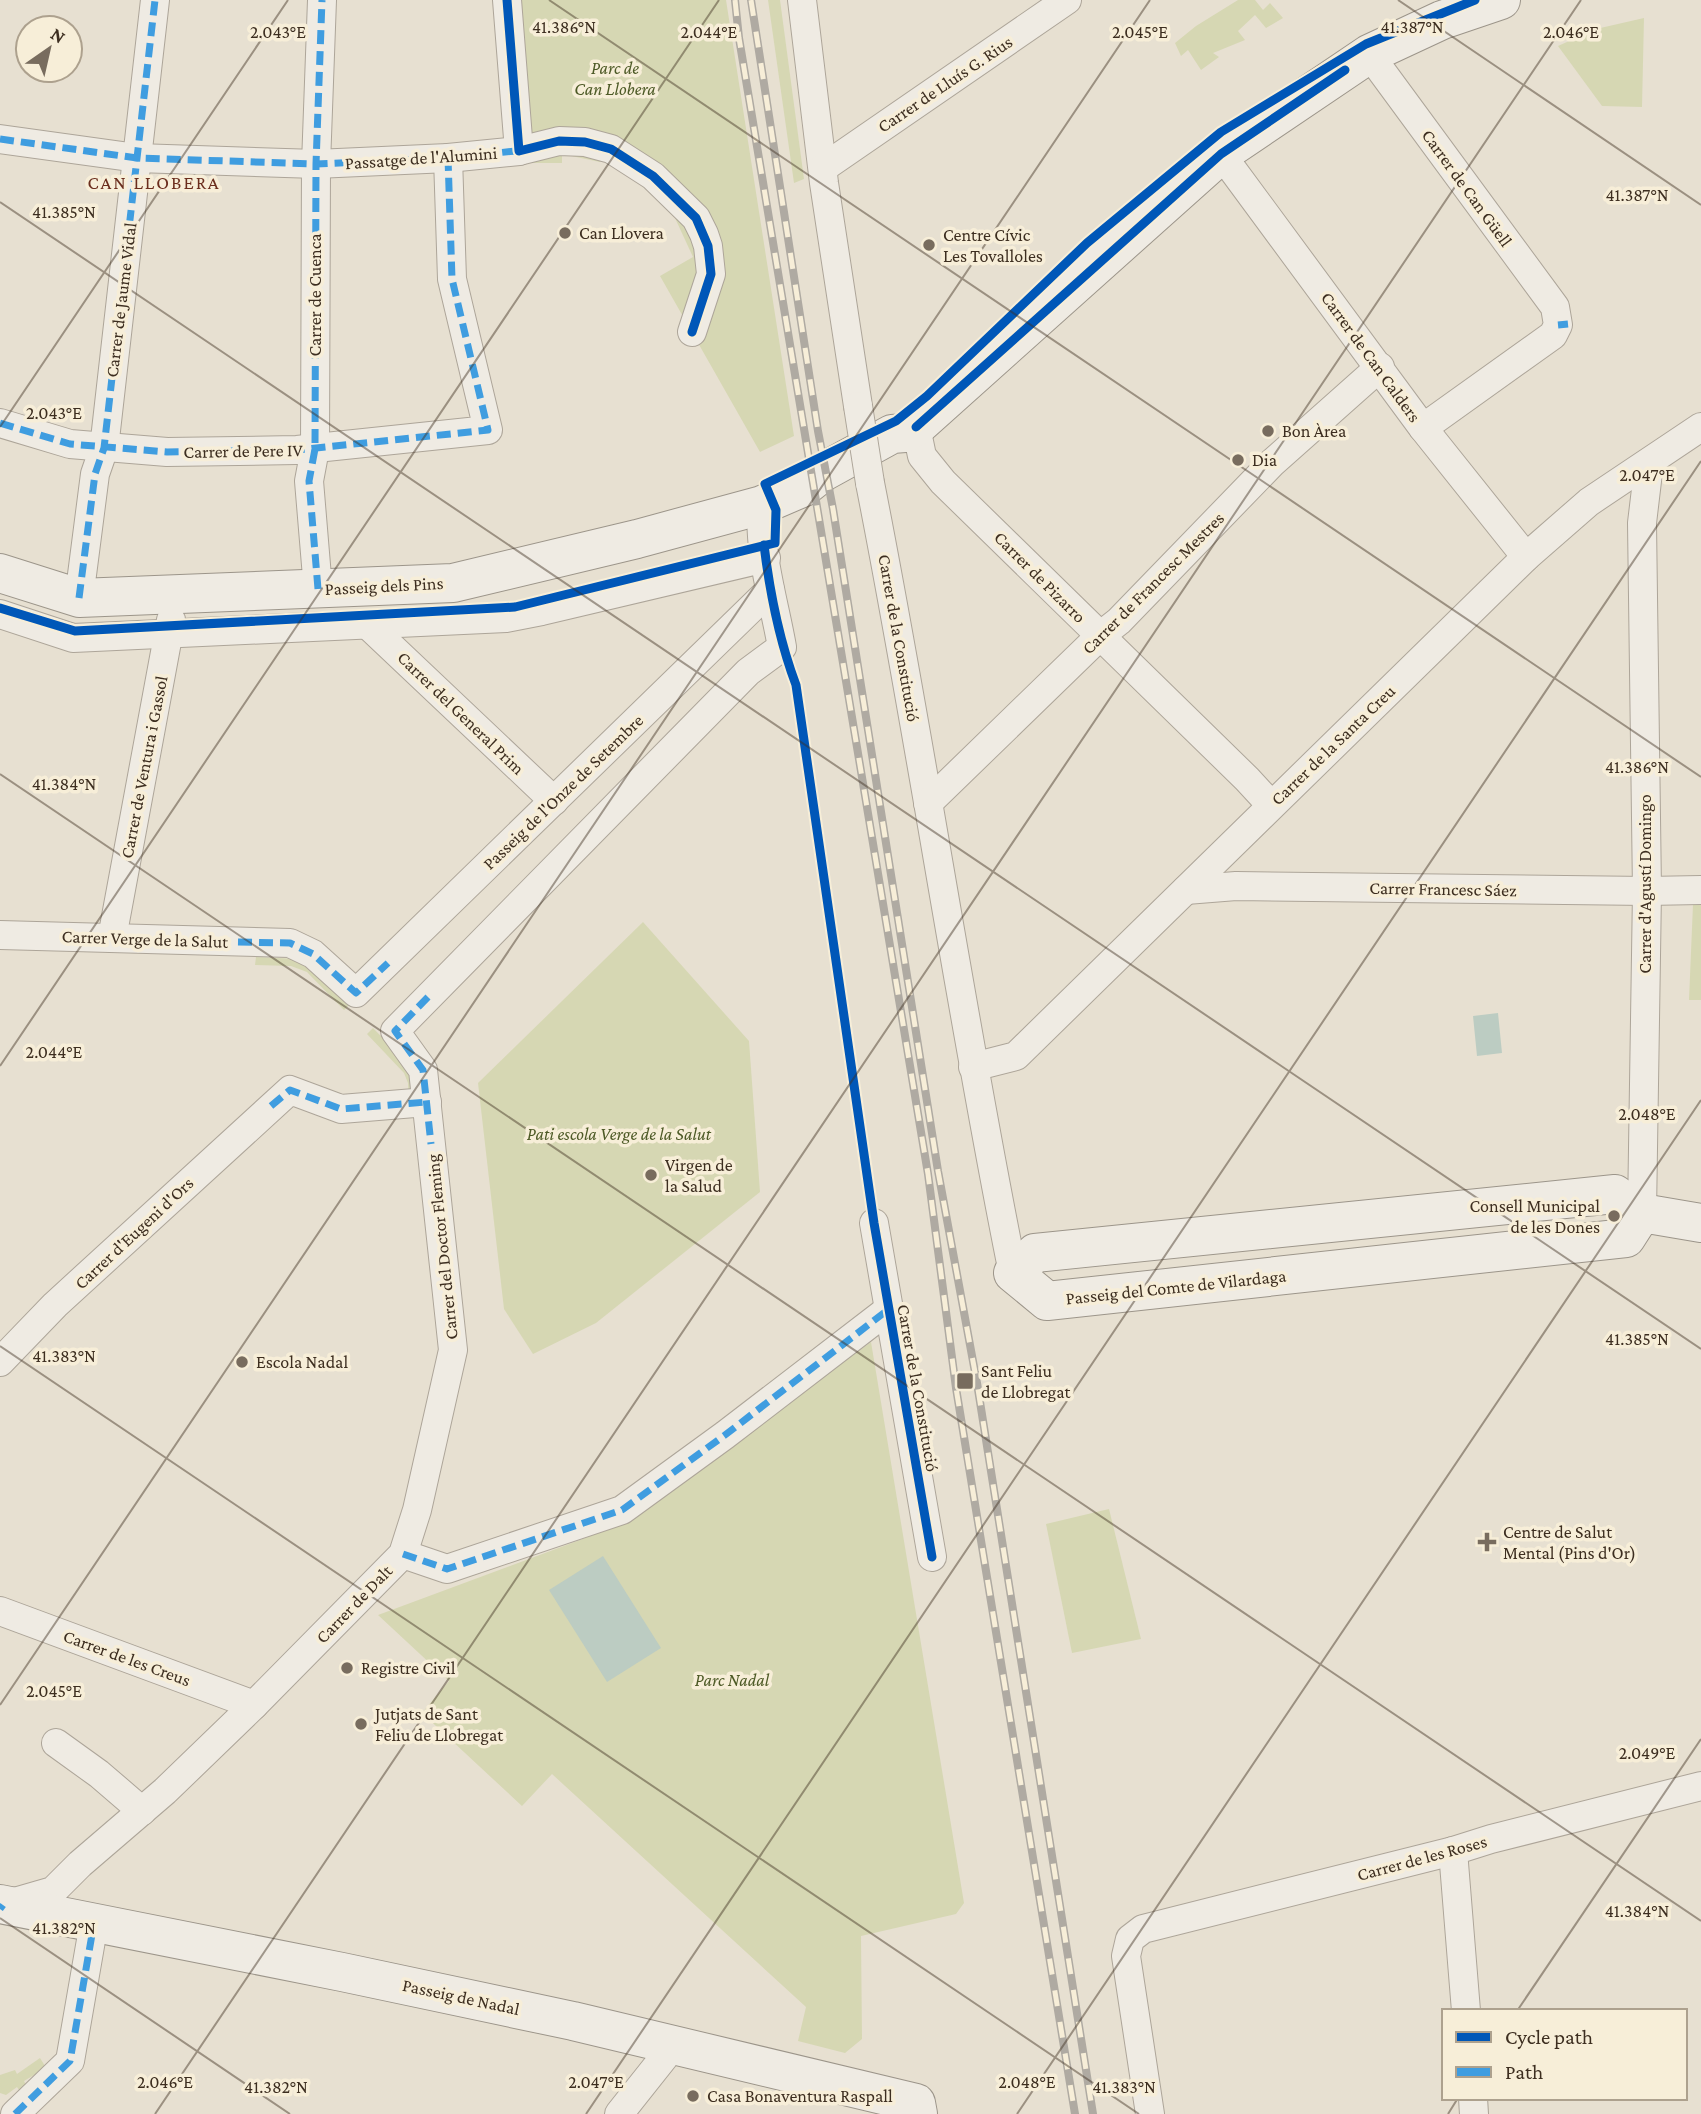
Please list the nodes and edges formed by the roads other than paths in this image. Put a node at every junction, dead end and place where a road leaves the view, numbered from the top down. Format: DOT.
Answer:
graph roads {
  1 [pos="155,0"];
  2 [pos="322,0"];
  3 [pos="507,0"];
  4 [pos="802,0"];
  5 [pos="1068,0"];
  6 [pos="1502,0"];
  7 [pos="1369,54"];
  8 [pos="0,139"];
  9 [pos="519,151"];
  10 [pos="1221,153"];
  11 [pos="138,158"];
  12 [pos="448,158"];
  13 [pos="316,164"];
  14 [pos="823,168"];
  15 [pos="692,332"];
  16 [pos="1380,367"];
  17 [pos="0,423"];
  18 [pos="916,427"];
  19 [pos="1701,427"];
  20 [pos="1423,428"];
  21 [pos="104,448"];
  22 [pos="315,449"];
  23 [pos="1649,464"];
  24 [pos="1589,502"];
  25 [pos="762,505"];
  26 [pos="1642,514"];
  27 [pos="1526,557"];
  28 [pos="766,558"];
  29 [pos="0,573"];
  30 [pos="318,589"];
  31 [pos="769,590"];
  32 [pos="174,596"];
  33 [pos="79,598"];
  34 [pos="0,614"];
  35 [pos="369,625"];
  36 [pos="169,635"];
  37 [pos="1100,636"];
  38 [pos="554,801"];
  39 [pos="928,803"];
  40 [pos="1271,805"];
  41 [pos="1186,890"];
  42 [pos="1701,890"];
  43 [pos="1647,891"];
  44 [pos="0,935"];
  45 [pos="112,937"];
  46 [pos="290,943"];
  47 [pos="973,1067"];
  48 [pos="427,1102"];
  49 [pos="1642,1213"];
  50 [pos="874,1223"];
  51 [pos="1701,1223"];
  52 [pos="1013,1273"];
  53 [pos="889,1309"];
  54 [pos="0,1362"];
  55 [pos="403,1554"];
  56 [pos="932,1557"];
  57 [pos="0,1611"];
  58 [pos="254,1705"];
  59 [pos="55,1743"];
  60 [pos="1701,1786"];
  61 [pos="142,1811"];
  62 [pos="1453,1851"];
  63 [pos="1,1906"];
  64 [pos="94,1923"];
  65 [pos="1466,2009"];
  66 [pos="673,2046"];
  67 [pos="917,2109"];
  68 [pos="15,2114"];
  69 [pos="619,2114"];
  70 [pos="1150,2114"];
  1 -- 11 [label="street, Carrer de Jaume Vidal"];
  2 -- 13 [label="street, Carrer de Cuenca"];
  3 -- 9 [label="street"];
  4 -- 14 [label="street, Carrer de la Constitució"];
  5 -- 14 [label="street, Carrer de Lluís G. Rius"];
  6 -- 7 [label="street"];
  7 -- 10 [label="street"];
  7 -- 20 [label="street, Carrer de Can Güell"];
  8 -- 11 [label="street, Passatge de l'Alumini"];
  9 -- 12 [label="street, Passatge de l'Alumini"];
  9 -- 15 [label="street, Passatge de l'Alumini"];
  10 -- 16 [label="street, Carrer de Can Calders"];
  10 -- 18 [label="street"];
  11 -- 13 [label="street, Passatge de l'Alumini"];
  11 -- 21 [label="street, Carrer de Jaume Vidal"];
  12 -- 13 [label="street, Passatge de l'Alumini"];
  12 -- 22 [label="street, Carrer de Pere IV"];
  13 -- 22 [label="street, Carrer de Cuenca"];
  14 -- 39 [label="street, Carrer de la Constitució, bridge"];
  16 -- 20 [label="street, Carrer de Can Calders"];
  16 -- 37 [label="street, Carrer de Francesc Mestres"];
  17 -- 21 [label="street, Carrer de Pere IV"];
  18 -- 25 [label="street, Passeig dels Pins"];
  18 -- 37 [label="street, Carrer de Pizarro"];
  19 -- 23 [label="street, Carrer de la Santa Creu"];
  20 -- 27 [label="street, Carrer de Can Calders"];
  21 -- 22 [label="street, Carrer de Pere IV"];
  21 -- 33 [label="street, Carrer de Jaume Vidal"];
  22 -- 30 [label="street, Carrer de Cuenca"];
  23 -- 24 [label="street, Carrer de la Santa Creu"];
  23 -- 26 [label="street, Carrer d'Agustí Domingo"];
  24 -- 26 [label="street"];
  24 -- 27 [label="street, Carrer de la Santa Creu"];
  25 -- 28 [label="street"];
  25 -- 30 [label="street, Passeig dels Pins"];
  26 -- 43 [label="street, Carrer d'Agustí Domingo"];
  27 -- 40 [label="street, Carrer de la Santa Creu"];
  28 -- 31 [label="street"];
  28 -- 35 [label="street"];
  29 -- 33 [label="street, Passeig dels Pins"];
  30 -- 32 [label="street, Passeig dels Pins"];
  31 -- 38 [label="street, Passeig de l'Onze de Setembre"];
  31 -- 48 [label="street, Carrer del Doctor Fleming"];
  32 -- 33 [label="street, Passeig dels Pins"];
  32 -- 36 [label="street, Carrer de Ventura i Gassol"];
  34 -- 36 [label="street"];
  35 -- 36 [label="street"];
  35 -- 38 [label="street, Carrer del General Prim"];
  36 -- 45 [label="street, Carrer de Ventura i Gassol"];
  37 -- 39 [label="street, Carrer de Francesc Mestres"];
  37 -- 40 [label="street, Carrer de Pizarro"];
  38 -- 46 [label="street, Passeig de l'Onze de Setembre"];
  39 -- 47 [label="street, Carrer de la Constitució"];
  40 -- 41 [label="street, Carrer de la Santa Creu"];
  41 -- 43 [label="street, Carrer Francesc Sáez"];
  41 -- 47 [label="street, Carrer de la Santa Creu"];
  42 -- 43 [label="street, Carrer Francesc Sáez"];
  43 -- 49 [label="street, Carrer d'Agustí Domingo"];
  44 -- 45 [label="street, Carrer Verge de la Salut"];
  45 -- 46 [label="street, Carrer Verge de la Salut"];
  47 -- 52 [label="street, Carrer de la Constitució"];
  48 -- 54 [label="street, Carrer d'Eugeni d'Ors"];
  48 -- 55 [label="street, Carrer del Doctor Fleming"];
  49 -- 51 [label="street"];
  49 -- 52 [label="street, Passeig del Comte de Vilardaga"];
  50 -- 53 [label="street, Carrer de la Constitució"];
  53 -- 55 [label="street, Carrer de Dalt"];
  53 -- 56 [label="street, Carrer de la Constitució"];
  55 -- 58 [label="street, Carrer de Dalt"];
  57 -- 58 [label="street, Carrer de les Creus"];
  58 -- 61 [label="street, Carrer de Dalt"];
  59 -- 61 [label="street"];
  60 -- 62 [label="street, Carrer de les Roses"];
  61 -- 63 [label="street, Carrer de Dalt"];
  62 -- 65 [label="street"];
  62 -- 70 [label="street, Carrer de les Roses"];
  63 -- 64 [label="street, Passeig de Nadal"];
  64 -- 66 [label="street, Passeig de Nadal"];
  64 -- 68 [label="street"];
  66 -- 67 [label="street, Passeig de Nadal"];
  66 -- 69 [label="street"];
}
